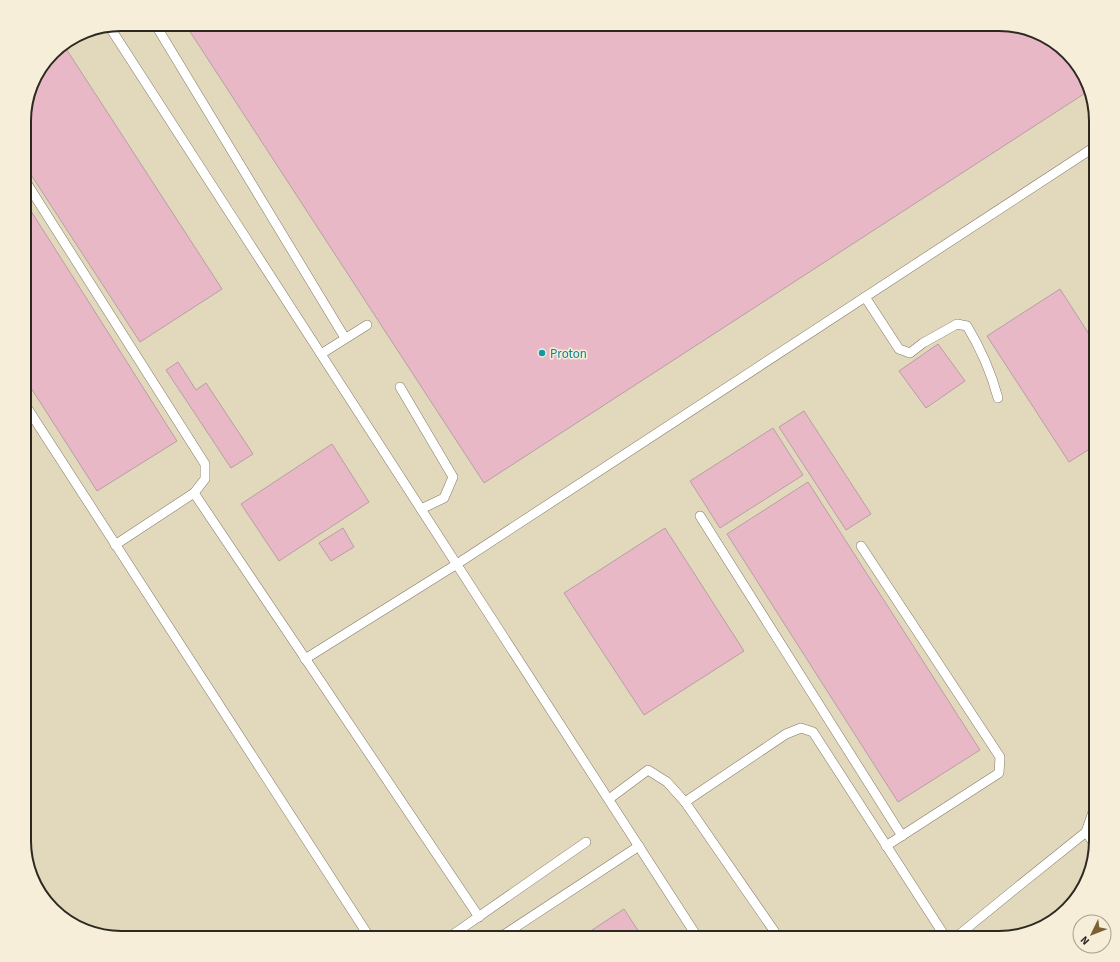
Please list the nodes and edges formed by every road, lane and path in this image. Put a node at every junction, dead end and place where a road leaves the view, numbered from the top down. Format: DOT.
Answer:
graph roads {
  1 [pos="159,31"];
  2 [pos="113,32"];
  3 [pos="1089,151"];
  4 [pos="31,190"];
  5 [pos="864,297"];
  6 [pos="367,325"];
  7 [pos="346,338"];
  8 [pos="320,354"];
  9 [pos="400,387"];
  10 [pos="998,398"];
  11 [pos="31,414"];
  12 [pos="194,493"];
  13 [pos="421,509"];
  14 [pos="700,516"];
  15 [pos="115,545"];
  16 [pos="861,546"];
  17 [pos="457,564"];
  18 [pos="305,659"];
  19 [pos="608,799"];
  20 [pos="685,802"];
  21 [pos="1089,823"];
  22 [pos="1086,832"];
  23 [pos="902,836"];
  24 [pos="1089,836"];
  25 [pos="586,842"];
  26 [pos="639,846"];
  27 [pos="886,846"];
  28 [pos="479,917"];
  29 [pos="365,931"];
  30 [pos="458,931"];
  31 [pos="510,931"];
  32 [pos="694,931"];
  33 [pos="774,931"];
  34 [pos="941,931"];
  35 [pos="964,931"];
  1 -- 7 [label="lane"];
  2 -- 8 [label="lane"];
  3 -- 5 [label="lane"];
  4 -- 12 [label="lane"];
  5 -- 10 [label="lane"];
  5 -- 17 [label="lane"];
  6 -- 7 [label="lane"];
  7 -- 8 [label="lane"];
  8 -- 13 [label="lane"];
  9 -- 13 [label="lane"];
  11 -- 15 [label="lane"];
  12 -- 15 [label="lane"];
  12 -- 18 [label="lane"];
  13 -- 17 [label="lane"];
  14 -- 23 [label="lane"];
  15 -- 29 [label="lane"];
  16 -- 23 [label="lane"];
  17 -- 18 [label="lane"];
  17 -- 19 [label="lane"];
  18 -- 28 [label="lane"];
  19 -- 20 [label="lane"];
  19 -- 26 [label="lane"];
  20 -- 27 [label="lane"];
  20 -- 33 [label="lane"];
  21 -- 22 [label="lane"];
  22 -- 24 [label="lane"];
  22 -- 35 [label="lane"];
  23 -- 27 [label="lane"];
  25 -- 28 [label="lane"];
  26 -- 31 [label="lane"];
  26 -- 32 [label="lane"];
  27 -- 34 [label="lane"];
  28 -- 30 [label="lane"];
}
